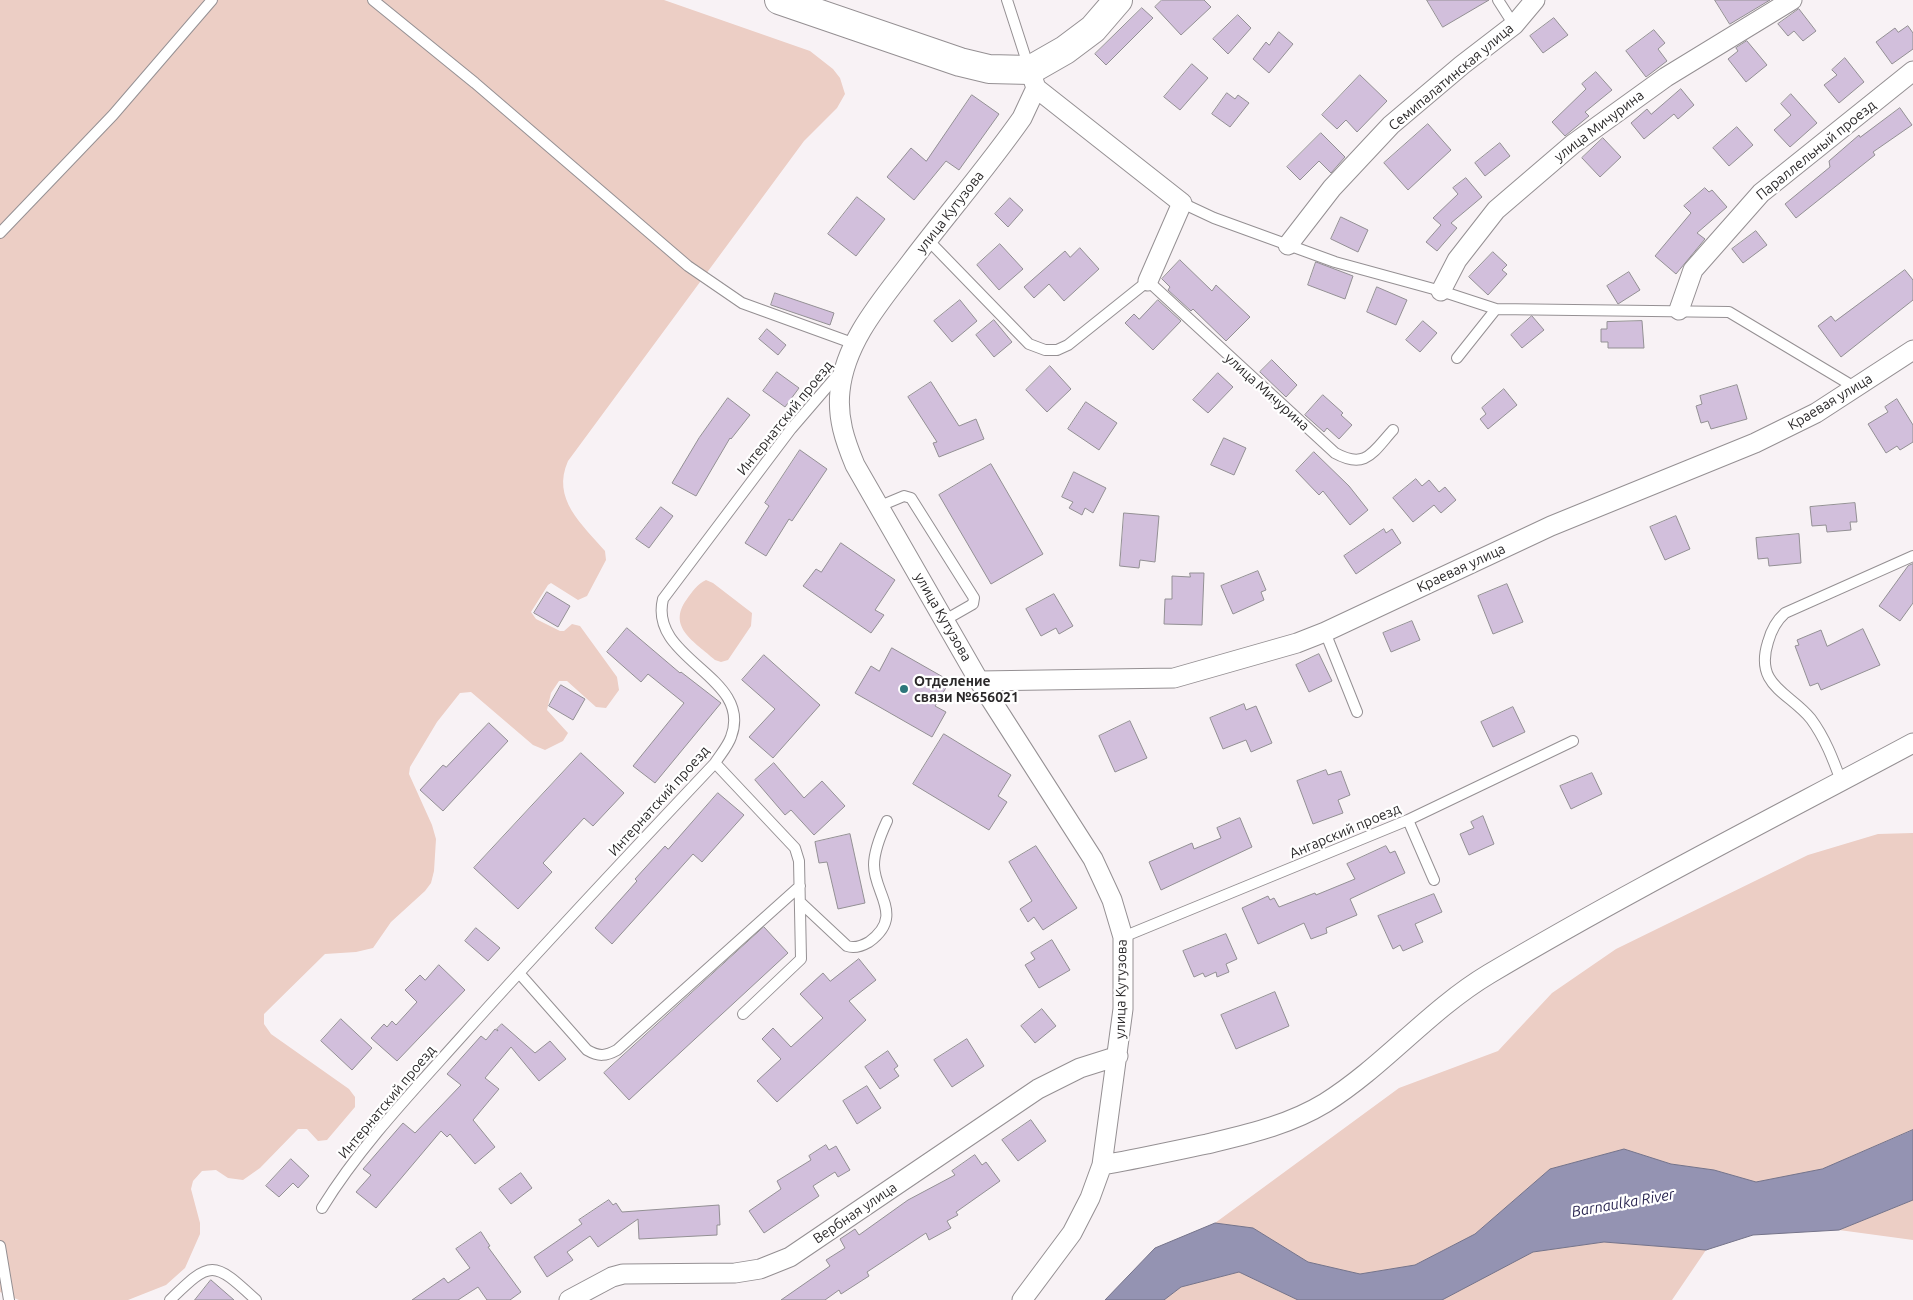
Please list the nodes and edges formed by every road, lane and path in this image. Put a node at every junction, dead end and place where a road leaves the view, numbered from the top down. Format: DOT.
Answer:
graph roads {
  1 [pos="212,0"];
  2 [pos="373,0"];
  3 [pos="779,0"];
  4 [pos="1007,0"];
  5 [pos="1118,0"];
  6 [pos="1498,0"];
  7 [pos="1535,0"];
  8 [pos="1792,0"];
  9 [pos="1514,25"];
  10 [pos="1913,71"];
  11 [pos="1033,79"];
  12 [pos="1182,203"];
  13 [pos="0,233"];
  14 [pos="928,240"];
  15 [pos="1288,245"];
  16 [pos="1148,281"];
  17 [pos="1441,291"];
  18 [pos="1496,309"];
  19 [pos="1679,310"];
  20 [pos="855,344"];
  21 [pos="1913,350"];
  22 [pos="1456,358"];
  23 [pos="846,366"];
  24 [pos="1856,388"];
  25 [pos="1393,430"];
  26 [pos="880,506"];
  27 [pos="1913,556"];
  28 [pos="945,620"];
  29 [pos="1325,632"];
  30 [pos="979,680"];
  31 [pos="1357,712"];
  32 [pos="1573,741"];
  33 [pos="1913,743"];
  34 [pos="715,763"];
  35 [pos="1841,781"];
  36 [pos="1408,820"];
  37 [pos="887,821"];
  38 [pos="1434,880"];
  39 [pos="800,886"];
  40 [pos="800,902"];
  41 [pos="1124,937"];
  42 [pos="519,973"];
  43 [pos="743,1014"];
  44 [pos="1118,1056"];
  45 [pos="1102,1165"];
  46 [pos="322,1208"];
  47 [pos="0,1246"];
  48 [pos="9,1300"];
  49 [pos="170,1300"];
  50 [pos="256,1300"];
  51 [pos="569,1300"];
  52 [pos="1022,1300"];
  1 -- 13 [label="lane"];
  2 -- 20 [label="lane"];
  3 -- 11 [label="main road"];
  4 -- 11 [label="lane"];
  5 -- 11 [label="main road"];
  6 -- 9 [label="lane"];
  7 -- 9 [label="street, Семипалатинская улица"];
  8 -- 17 [label="street, улица Мичурина"];
  9 -- 15 [label="street, Семипалатинская улица"];
  10 -- 19 [label="street, Параллельный проезд"];
  11 -- 12 [label="street"];
  11 -- 14 [label="street, улица Кутузова"];
  12 -- 15 [label="lane"];
  12 -- 16 [label="street"];
  14 -- 16 [label="lane"];
  14 -- 20 [label="street, улица Кутузова"];
  15 -- 17 [label="lane"];
  16 -- 25 [label="lane, улица Мичурина"];
  17 -- 18 [label="lane"];
  18 -- 19 [label="lane"];
  18 -- 22 [label="lane"];
  19 -- 24 [label="lane"];
  20 -- 23 [label="street, улица Кутузова"];
  21 -- 24 [label="street, Краевая улица"];
  23 -- 26 [label="street, улица Кутузова"];
  23 -- 34 [label="lane, Интернатский проезд"];
  24 -- 29 [label="street, Краевая улица"];
  26 -- 28 [label="street, улица Кутузова"];
  26 -- 28 [label="lane"];
  27 -- 35 [label="lane"];
  28 -- 30 [label="street, улица Кутузова"];
  29 -- 30 [label="street, Краевая улица"];
  29 -- 31 [label="lane"];
  30 -- 41 [label="street, улица Кутузова"];
  32 -- 36 [label="lane, Ангарский проезд"];
  33 -- 35 [label="street"];
  34 -- 39 [label="lane"];
  34 -- 42 [label="lane, Интернатский проезд"];
  35 -- 45 [label="street"];
  36 -- 38 [label="lane"];
  36 -- 41 [label="lane, Ангарский проезд"];
  37 -- 40 [label="lane"];
  39 -- 40 [label="lane"];
  39 -- 42 [label="lane"];
  40 -- 43 [label="lane"];
  41 -- 44 [label="street, улица Кутузова"];
  42 -- 46 [label="lane, Интернатский проезд"];
  44 -- 45 [label="street, улица Кутузова"];
  44 -- 51 [label="street, Вербная улица"];
  45 -- 52 [label="street, улица Кутузова"];
  47 -- 48 [label="lane"];
  49 -- 50 [label="lane"];
}
